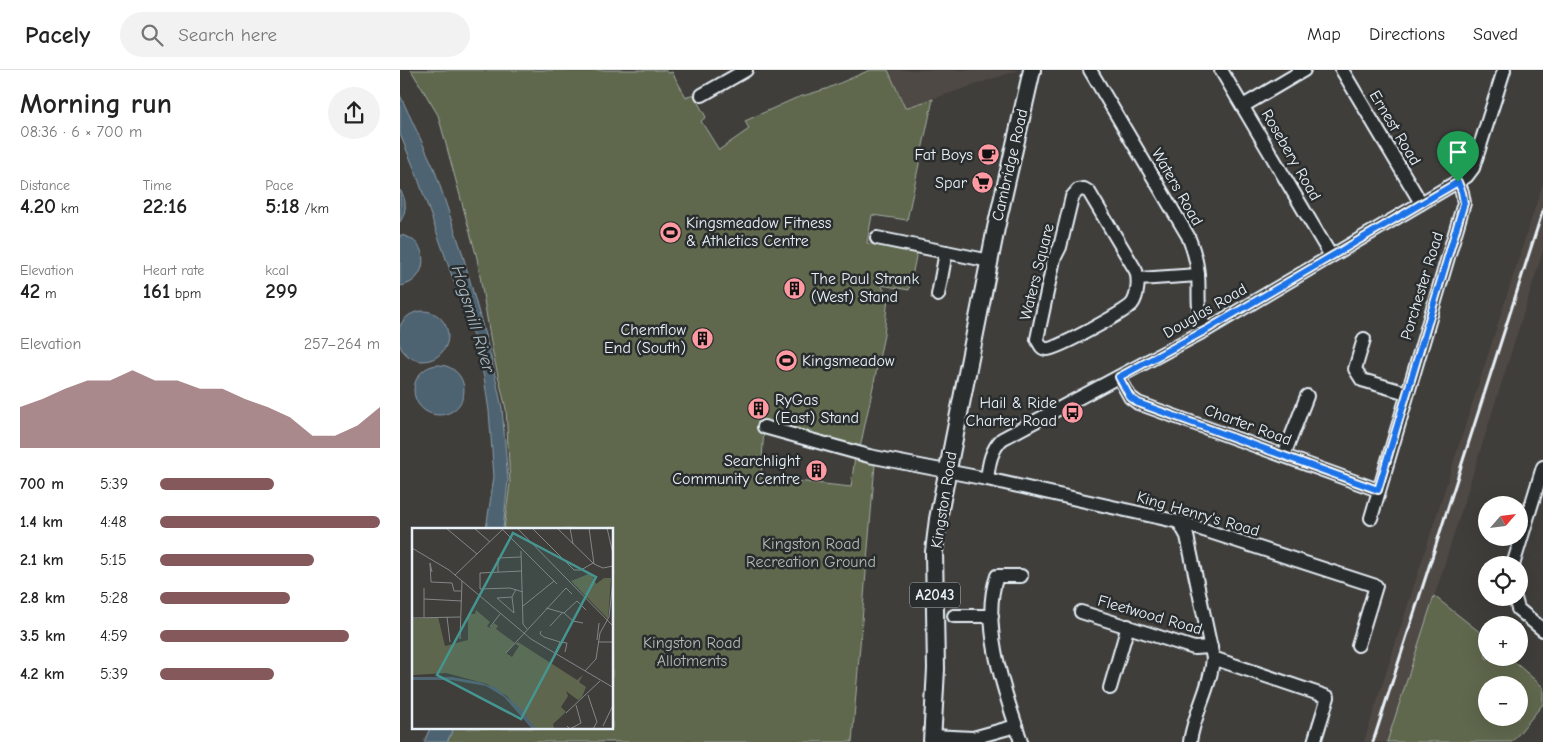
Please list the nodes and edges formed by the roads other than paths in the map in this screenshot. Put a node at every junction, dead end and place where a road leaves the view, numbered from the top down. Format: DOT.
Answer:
graph roads {
  1 [pos="746,70"];
  2 [pos="1032,70"];
  3 [pos="1090,70"];
  4 [pos="1221,70"];
  5 [pos="1304,70"];
  6 [pos="1342,70"];
  7 [pos="1504,70"];
  8 [pos="702,95"];
  9 [pos="1243,106"];
  10 [pos="1458,182"];
  11 [pos="1421,203"];
  12 [pos="877,238"];
  13 [pos="946,252"];
  14 [pos="1332,256"];
  15 [pos="990,261"];
  16 [pos="1198,275"];
  17 [pos="1139,279"];
  18 [pos="938,295"];
  19 [pos="1206,330"];
  20 [pos="1364,339"];
  21 [pos="1119,377"];
  22 [pos="1407,393"];
  23 [pos="1307,396"];
  24 [pos="764,427"];
  25 [pos="1284,455"];
  26 [pos="1543,467"];
  27 [pos="947,470"];
  28 [pos="987,479"];
  29 [pos="1378,490"];
  30 [pos="1371,518"];
  31 [pos="1179,522"];
  32 [pos="1516,556"];
  33 [pos="1021,576"];
  34 [pos="1517,606"];
  35 [pos="1081,612"];
  36 [pos="954,616"];
  37 [pos="992,616"];
  38 [pos="1128,626"];
  39 [pos="1543,630"];
  40 [pos="1358,645"];
  41 [pos="1212,653"];
  42 [pos="1110,688"];
  43 [pos="1016,726"];
  44 [pos="932,739"];
  45 [pos="1021,742"];
  46 [pos="1190,742"];
  47 [pos="1314,742"];
  1 -- 8 [label="street"];
  2 -- 15 [label="main road, Cambridge Road / A2043"];
  3 -- 16 [label="street, Waters Road"];
  4 -- 9 [label="street, Rosebery Road"];
  5 -- 9 [label="street"];
  6 -- 11 [label="street, Ernest Road"];
  7 -- 10 [label="street"];
  9 -- 14 [label="street, Rosebery Road"];
  10 -- 11 [label="street, Douglas Road"];
  10 -- 22 [label="street, Porchester Road"];
  11 -- 14 [label="street, Douglas Road"];
  12 -- 13 [label="street"];
  13 -- 15 [label="street"];
  13 -- 18 [label="street"];
  14 -- 19 [label="street, Douglas Road"];
  15 -- 27 [label="main road, Kingston Road / A2043"];
  16 -- 17 [label="street"];
  16 -- 19 [label="street, Waters Road"];
  17 -- 17 [label="street, Waters Square"];
  19 -- 21 [label="street, Douglas Road"];
  20 -- 22 [label="street"];
  21 -- 25 [label="street, Charter Road"];
  21 -- 28 [label="street, Douglas Road"];
  22 -- 29 [label="street, Porchester Road"];
  23 -- 25 [label="street"];
  24 -- 27 [label="street, King Henry's Road"];
  25 -- 29 [label="street, Charter Road"];
  26 -- 32 [label="street"];
  27 -- 28 [label="street, King Henry's Road"];
  27 -- 44 [label="main road, Kingston Road / A2043"];
  28 -- 31 [label="street, King Henry's Road"];
  29 -- 30 [label="street, Porchester Road"];
  31 -- 40 [label="street, King Henry's Road"];
  31 -- 41 [label="street"];
  33 -- 37 [label="street"];
  34 -- 39 [label="street"];
  35 -- 38 [label="street, Fleetwood Road"];
  36 -- 37 [label="street"];
  37 -- 43 [label="street"];
  38 -- 41 [label="street, Fleetwood Road"];
  38 -- 42 [label="street"];
  41 -- 46 [label="street"];
  41 -- 47 [label="street, Fleetwood Road"];
  43 -- 44 [label="street"];
  43 -- 45 [label="street"];
}
